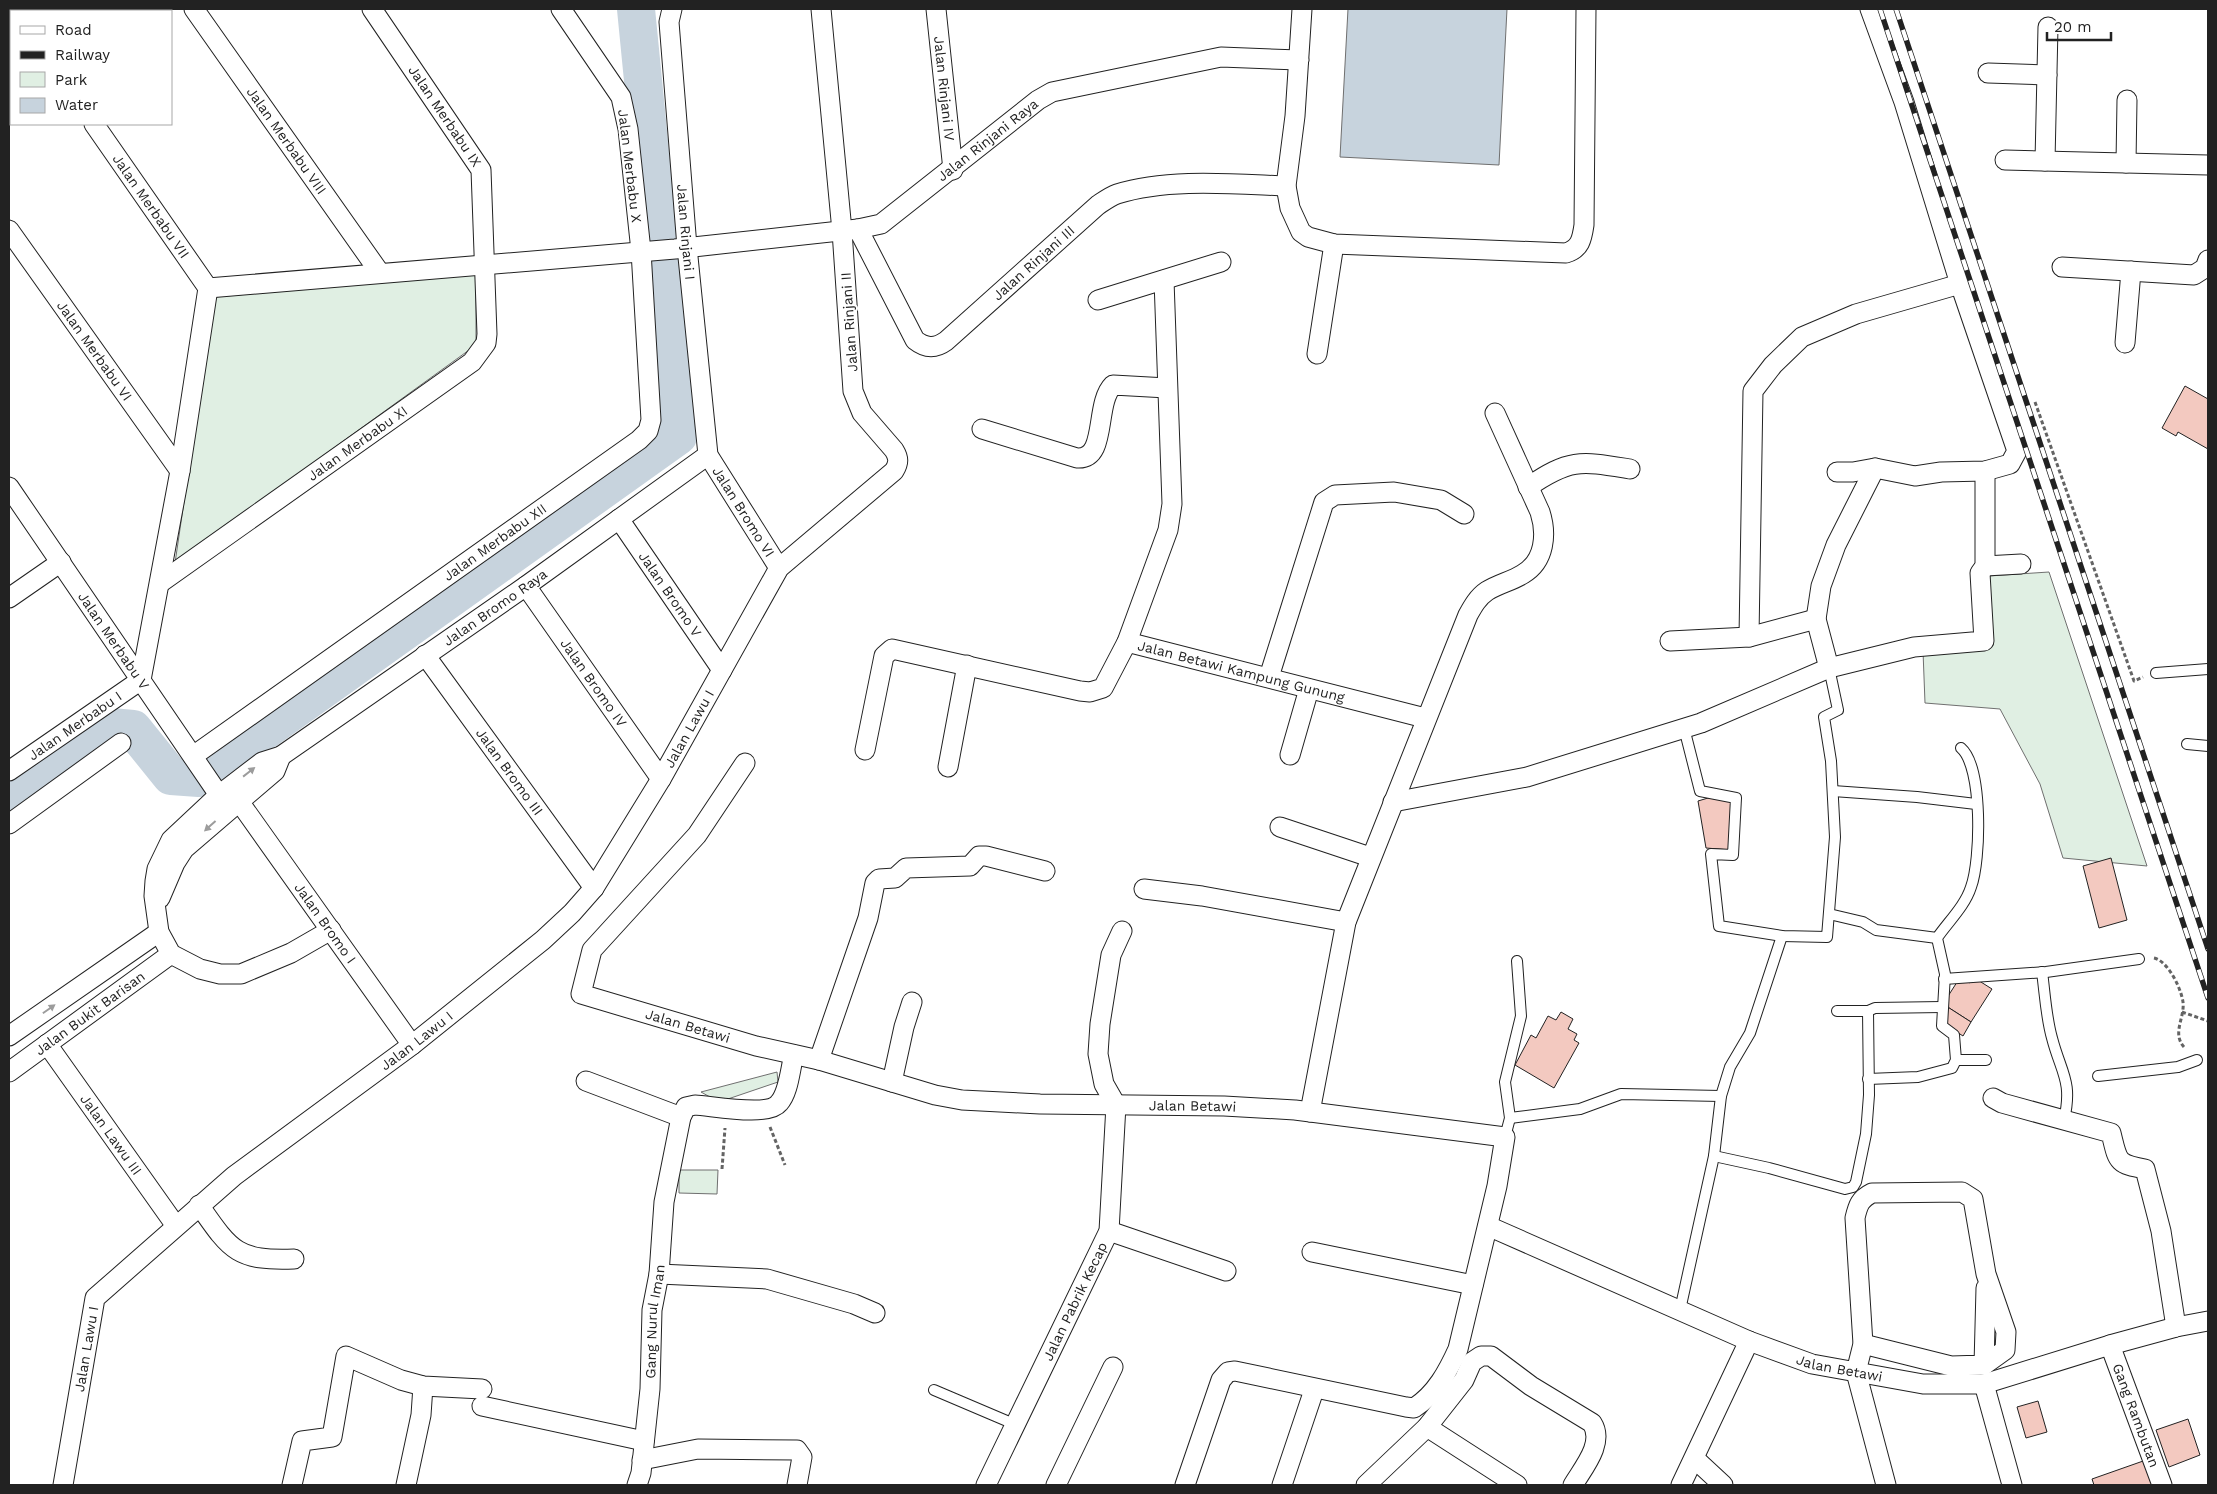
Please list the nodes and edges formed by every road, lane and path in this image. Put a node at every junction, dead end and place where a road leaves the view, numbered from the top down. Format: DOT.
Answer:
graph roads {
  1 [pos="194,9"];
  2 [pos="372,9"];
  3 [pos="561,9"];
  4 [pos="672,9"];
  5 [pos="821,9"];
  6 [pos="936,9"];
  7 [pos="1302,9"];
  8 [pos="1586,9"];
  9 [pos="1870,9"];
  10 [pos="2048,27"];
  11 [pos="1300,60"];
  12 [pos="1988,73"];
  13 [pos="2047,75"];
  14 [pos="2127,100"];
  15 [pos="95,125"];
  16 [pos="2004,160"];
  17 [pos="2045,161"];
  18 [pos="2126,163"];
  19 [pos="2208,165"];
  20 [pos="952,170"];
  21 [pos="1286,186"];
  22 [pos="9,230"];
  23 [pos="850,230"];
  24 [pos="1334,244"];
  25 [pos="681,248"];
  26 [pos="645,251"];
  27 [pos="2208,260"];
  28 [pos="1221,262"];
  29 [pos="485,265"];
  30 [pos="2062,267"];
  31 [pos="2131,271"];
  32 [pos="380,273"];
  33 [pos="1164,280"];
  34 [pos="1960,284"];
  35 [pos="208,288"];
  36 [pos="1098,300"];
  37 [pos="2125,343"];
  38 [pos="1318,354"];
  39 [pos="1167,388"];
  40 [pos="2035,402"];
  41 [pos="1495,413"];
  42 [pos="982,429"];
  43 [pos="708,456"];
  44 [pos="1874,468"];
  45 [pos="1630,469"];
  46 [pos="180,471"];
  47 [pos="1985,471"];
  48 [pos="1838,472"];
  49 [pos="9,487"];
  50 [pos="1528,487"];
  51 [pos="1464,514"];
  52 [pos="619,519"];
  53 [pos="61,562"];
  54 [pos="2021,564"];
  55 [pos="1985,566"];
  56 [pos="779,568"];
  57 [pos="160,583"];
  58 [pos="526,586"];
  59 [pos="9,598"];
  60 [pos="1816,619"];
  61 [pos="1749,637"];
  62 [pos="1670,641"];
  63 [pos="1127,642"];
  64 [pos="425,655"];
  65 [pos="967,665"];
  66 [pos="1829,668"];
  67 [pos="2208,669"];
  68 [pos="722,670"];
  69 [pos="2156,673"];
  70 [pos="1269,677"];
  71 [pos="141,680"];
  72 [pos="1309,689"];
  73 [pos="1426,718"];
  74 [pos="1684,728"];
  75 [pos="121,743"];
  76 [pos="2187,744"];
  77 [pos="2208,746"];
  78 [pos="1961,748"];
  79 [pos="865,750"];
  80 [pos="1290,755"];
  81 [pos="281,756"];
  82 [pos="197,761"];
  83 [pos="745,763"];
  84 [pos="948,767"];
  85 [pos="9,770"];
  86 [pos="661,779"];
  87 [pos="217,791"];
  88 [pos="1833,791"];
  89 [pos="238,800"];
  90 [pos="1393,802"];
  91 [pos="1976,804"];
  92 [pos="9,824"];
  93 [pos="1280,827"];
  94 [pos="1370,857"];
  95 [pos="1045,871"];
  96 [pos="594,888"];
  97 [pos="1144,889"];
  98 [pos="155,912"];
  99 [pos="1829,914"];
  100 [pos="1346,922"];
  101 [pos="331,930"];
  102 [pos="1122,931"];
  103 [pos="159,932"];
  104 [pos="1782,936"];
  105 [pos="1936,938"];
  106 [pos="171,954"];
  107 [pos="2139,959"];
  108 [pos="1517,961"];
  109 [pos="2042,972"];
  110 [pos="1944,979"];
  111 [pos="912,1002"];
  112 [pos="1942,1007"];
  113 [pos="1837,1011"];
  114 [pos="1868,1011"];
  115 [pos="2182,1012"];
  116 [pos="2208,1021"];
  117 [pos="9,1036"];
  118 [pos="47,1044"];
  119 [pos="412,1046"];
  120 [pos="794,1055"];
  121 [pos="819,1060"];
  122 [pos="1956,1060"];
  123 [pos="1986,1060"];
  124 [pos="2197,1060"];
  125 [pos="9,1072"];
  126 [pos="2098,1076"];
  127 [pos="1868,1079"];
  128 [pos="586,1081"];
  129 [pos="892,1082"];
  130 [pos="1721,1096"];
  131 [pos="1993,1098"];
  132 [pos="1116,1105"];
  133 [pos="726,1107"];
  134 [pos="764,1110"];
  135 [pos="1310,1112"];
  136 [pos="681,1117"];
  137 [pos="1510,1118"];
  138 [pos="2064,1120"];
  139 [pos="1505,1137"];
  140 [pos="1714,1156"];
  141 [pos="785,1165"];
  142 [pos="722,1169"];
  143 [pos="199,1205"];
  144 [pos="176,1226"];
  145 [pos="1488,1226"];
  146 [pos="1108,1231"];
  147 [pos="1312,1252"];
  148 [pos="294,1259"];
  149 [pos="1226,1271"];
  150 [pos="659,1274"];
  151 [pos="1472,1285"];
  152 [pos="1680,1310"];
  153 [pos="875,1313"];
  154 [pos="2208,1321"];
  155 [pos="2176,1327"];
  156 [pos="1749,1341"];
  157 [pos="1863,1344"];
  158 [pos="2110,1345"];
  159 [pos="1113,1367"];
  160 [pos="1856,1372"];
  161 [pos="1984,1384"];
  162 [pos="423,1386"];
  163 [pos="934,1390"];
  164 [pos="1314,1390"];
  165 [pos="1014,1424"];
  166 [pos="1427,1426"];
  167 [pos="643,1451"];
  168 [pos="1695,1459"];
  169 [pos="64,1485"];
  170 [pos="292,1485"];
  171 [pos="406,1485"];
  172 [pos="637,1485"];
  173 [pos="796,1485"];
  174 [pos="986,1485"];
  175 [pos="1056,1485"];
  176 [pos="1185,1485"];
  177 [pos="1282,1485"];
  178 [pos="1366,1485"];
  179 [pos="1517,1485"];
  180 [pos="1573,1485"];
  181 [pos="1681,1485"];
  182 [pos="1723,1485"];
  183 [pos="1886,1485"];
  184 [pos="2012,1485"];
  185 [pos="2162,1485"];
  1 -- 32 [label="street, Jalan Merbabu VIII"];
  2 -- 29 [label="street, Jalan Merbabu IX"];
  3 -- 26 [label="street, Jalan Merbabu X"];
  4 -- 25 [label="street, Jalan Rinjani I"];
  5 -- 23 [label="street, Jalan Rinjani II"];
  6 -- 20 [label="street, Jalan Rinjani IV"];
  7 -- 11 [label="street"];
  8 -- 24 [label="street"];
  9 -- 34 [label="street"];
  10 -- 13 [label="street"];
  11 -- 20 [label="street, Jalan Rinjani Raya"];
  11 -- 21 [label="street"];
  12 -- 13 [label="street"];
  13 -- 17 [label="street"];
  14 -- 18 [label="street"];
  15 -- 35 [label="street, Jalan Merbabu VII"];
  16 -- 17 [label="street"];
  17 -- 18 [label="street"];
  18 -- 19 [label="street"];
  20 -- 23 [label="street, Jalan Rinjani Raya"];
  21 -- 23 [label="street, Jalan Rinjani III"];
  21 -- 24 [label="street"];
  22 -- 46 [label="street, Jalan Merbabu VI"];
  23 -- 25 [label="street, Jalan Rinjani Raya"];
  23 -- 56 [label="street, Jalan Rinjani II"];
  24 -- 38 [label="street"];
  25 -- 26 [label="street, Jalan Rinjani Raya"];
  25 -- 43 [label="street, Jalan Rinjani I"];
  26 -- 29 [label="street, Jalan Rinjani Raya"];
  26 -- 82 [label="street, Jalan Merbabu XII"];
  27 -- 31 [label="street"];
  28 -- 33 [label="street"];
  29 -- 32 [label="street, Jalan Rinjani Raya"];
  29 -- 57 [label="street, Jalan Merbabu XI"];
  30 -- 31 [label="street"];
  31 -- 37 [label="street"];
  32 -- 35 [label="street, Jalan Rinjani Raya"];
  33 -- 36 [label="street"];
  33 -- 39 [label="street"];
  34 -- 47 [label="street"];
  34 -- 61 [label="street"];
  35 -- 46 [label="street"];
  39 -- 42 [label="street"];
  39 -- 63 [label="street"];
  40 -- 69 [label="path"];
  41 -- 50 [label="street"];
  43 -- 52 [label="street, Jalan Bromo Raya"];
  43 -- 56 [label="street, Jalan Bromo VI"];
  44 -- 47 [label="street"];
  44 -- 48 [label="street"];
  44 -- 60 [label="street"];
  45 -- 50 [label="street"];
  46 -- 57 [label="street"];
  47 -- 55 [label="street"];
  49 -- 53 [label="street, Jalan Merbabu V"];
  50 -- 73 [label="street"];
  51 -- 70 [label="street"];
  52 -- 58 [label="street, Jalan Bromo Raya"];
  52 -- 68 [label="street, Jalan Bromo V"];
  53 -- 59 [label="street"];
  53 -- 71 [label="street, Jalan Merbabu V"];
  54 -- 55 [label="street"];
  55 -- 66 [label="street"];
  56 -- 68 [label="street, Jalan Lawu I"];
  57 -- 71 [label="street"];
  58 -- 64 [label="street, Jalan Bromo Raya"];
  58 -- 86 [label="street, Jalan Bromo IV"];
  60 -- 61 [label="street"];
  60 -- 66 [label="street"];
  61 -- 62 [label="street"];
  63 -- 65 [label="street, Jalan Betawi Kampung Gunung"];
  63 -- 70 [label="street, Jalan Betawi Kampung Gunung"];
  64 -- 81 [label="street, Jalan Bromo Raya"];
  64 -- 96 [label="street, Jalan Bromo III"];
  65 -- 79 [label="street, Jalan Betawi Kampung Gunung"];
  65 -- 84 [label="street"];
  66 -- 74 [label="street"];
  66 -- 88 [label="lane"];
  67 -- 69 [label="lane"];
  68 -- 86 [label="street, Jalan Lawu I"];
  70 -- 72 [label="street, Jalan Betawi Kampung Gunung"];
  71 -- 82 [label="street, Jalan Merbabu V"];
  71 -- 85 [label="street, Jalan Merbabu I"];
  72 -- 73 [label="street, Jalan Betawi Kampung Gunung"];
  72 -- 80 [label="street"];
  73 -- 90 [label="street"];
  74 -- 90 [label="street"];
  74 -- 104 [label="lane"];
  75 -- 92 [label="street"];
  76 -- 77 [label="lane"];
  78 -- 91 [label="lane"];
  87 -- 81 [label="street, Jalan Bromo Raya, one-way"];
  81 -- 89 [label="street, Jalan Bromo Raya"];
  82 -- 87 [label="street, Jalan Merbabu V"];
  83 -- 120 [label="street, Jalan Betawi"];
  86 -- 96 [label="street, Jalan Lawu I"];
  87 -- 98 [label="street, Jalan Bromo Raya"];
  88 -- 91 [label="lane"];
  88 -- 99 [label="lane"];
  89 -- 98 [label="street, Jalan Bromo Raya, one-way"];
  89 -- 101 [label="street, Jalan Bromo I"];
  90 -- 94 [label="street"];
  91 -- 105 [label="lane"];
  93 -- 94 [label="street"];
  94 -- 100 [label="street"];
  95 -- 121 [label="street"];
  96 -- 119 [label="street, Jalan Lawu I"];
  97 -- 100 [label="street"];
  98 -- 103 [label="street, Jalan Bromo Raya"];
  99 -- 104 [label="lane"];
  99 -- 105 [label="lane"];
  100 -- 135 [label="street"];
  101 -- 106 [label="street"];
  101 -- 119 [label="street, Jalan Bromo I"];
  102 -- 132 [label="street"];
  103 -- 106 [label="street, Jalan Bromo Raya"];
  117 -- 103 [label="street, Jalan Bukit Barisan, one-way"];
  104 -- 130 [label="lane"];
  105 -- 110 [label="lane"];
  106 -- 118 [label="street, Jalan Bukit Barisan"];
  107 -- 109 [label="lane"];
  107 -- 115 [label="path"];
  108 -- 137 [label="lane"];
  109 -- 110 [label="lane"];
  109 -- 138 [label="lane"];
  110 -- 112 [label="lane"];
  111 -- 129 [label="street"];
  112 -- 114 [label="lane"];
  112 -- 122 [label="lane"];
  113 -- 114 [label="lane"];
  114 -- 127 [label="lane"];
  115 -- 116 [label="path"];
  115 -- 124 [label="path"];
  118 -- 125 [label="street, Jalan Bukit Barisan"];
  118 -- 144 [label="street, Jalan Lawu III"];
  119 -- 143 [label="street, Jalan Lawu I"];
  120 -- 121 [label="street, Jalan Betawi"];
  120 -- 134 [label="street"];
  121 -- 129 [label="street, Jalan Betawi"];
  122 -- 123 [label="lane"];
  122 -- 127 [label="lane"];
  124 -- 126 [label="lane"];
  127 -- 140 [label="lane"];
  128 -- 136 [label="street"];
  129 -- 132 [label="street, Jalan Betawi"];
  130 -- 137 [label="lane"];
  130 -- 140 [label="lane"];
  131 -- 138 [label="street"];
  132 -- 135 [label="street, Jalan Betawi"];
  132 -- 146 [label="street, Jalan Pabrik Kecap"];
  133 -- 134 [label="street"];
  133 -- 136 [label="street"];
  133 -- 142 [label="path"];
  134 -- 141 [label="path"];
  135 -- 139 [label="street, Jalan Betawi"];
  136 -- 150 [label="street, Gang Nurul Iman"];
  137 -- 139 [label="lane"];
  138 -- 155 [label="street"];
  139 -- 145 [label="street"];
  140 -- 152 [label="lane"];
  143 -- 144 [label="street, Jalan Lawu I"];
  143 -- 148 [label="street"];
  144 -- 169 [label="street, Jalan Lawu I"];
  145 -- 151 [label="street"];
  145 -- 152 [label="street, Jalan Betawi"];
  146 -- 149 [label="street"];
  146 -- 165 [label="street, Jalan Pabrik Kecap"];
  147 -- 151 [label="street"];
  150 -- 153 [label="street"];
  150 -- 167 [label="street, Gang Nurul Iman"];
  151 -- 164 [label="street"];
  152 -- 156 [label="street, Jalan Betawi"];
  154 -- 155 [label="street, Jalan Betawi"];
  155 -- 158 [label="street, Jalan Betawi"];
  156 -- 160 [label="street, Jalan Betawi"];
  156 -- 168 [label="street"];
  157 -- 157 [label="street"];
  157 -- 160 [label="street"];
  158 -- 161 [label="street, Jalan Betawi"];
  158 -- 185 [label="street, Gang Rambutan"];
  159 -- 175 [label="street"];
  160 -- 161 [label="street, Jalan Betawi"];
  160 -- 183 [label="street"];
  161 -- 184 [label="street"];
  162 -- 167 [label="street"];
  162 -- 170 [label="street"];
  162 -- 171 [label="street"];
  163 -- 165 [label="lane"];
  164 -- 176 [label="street"];
  164 -- 177 [label="street"];
  165 -- 174 [label="street, Jalan Pabrik Kecap"];
  166 -- 178 [label="street"];
  166 -- 179 [label="street"];
  166 -- 180 [label="street"];
  167 -- 172 [label="street, Gang Nurul Iman"];
  167 -- 173 [label="street"];
  168 -- 181 [label="street"];
  168 -- 182 [label="street"];
}
